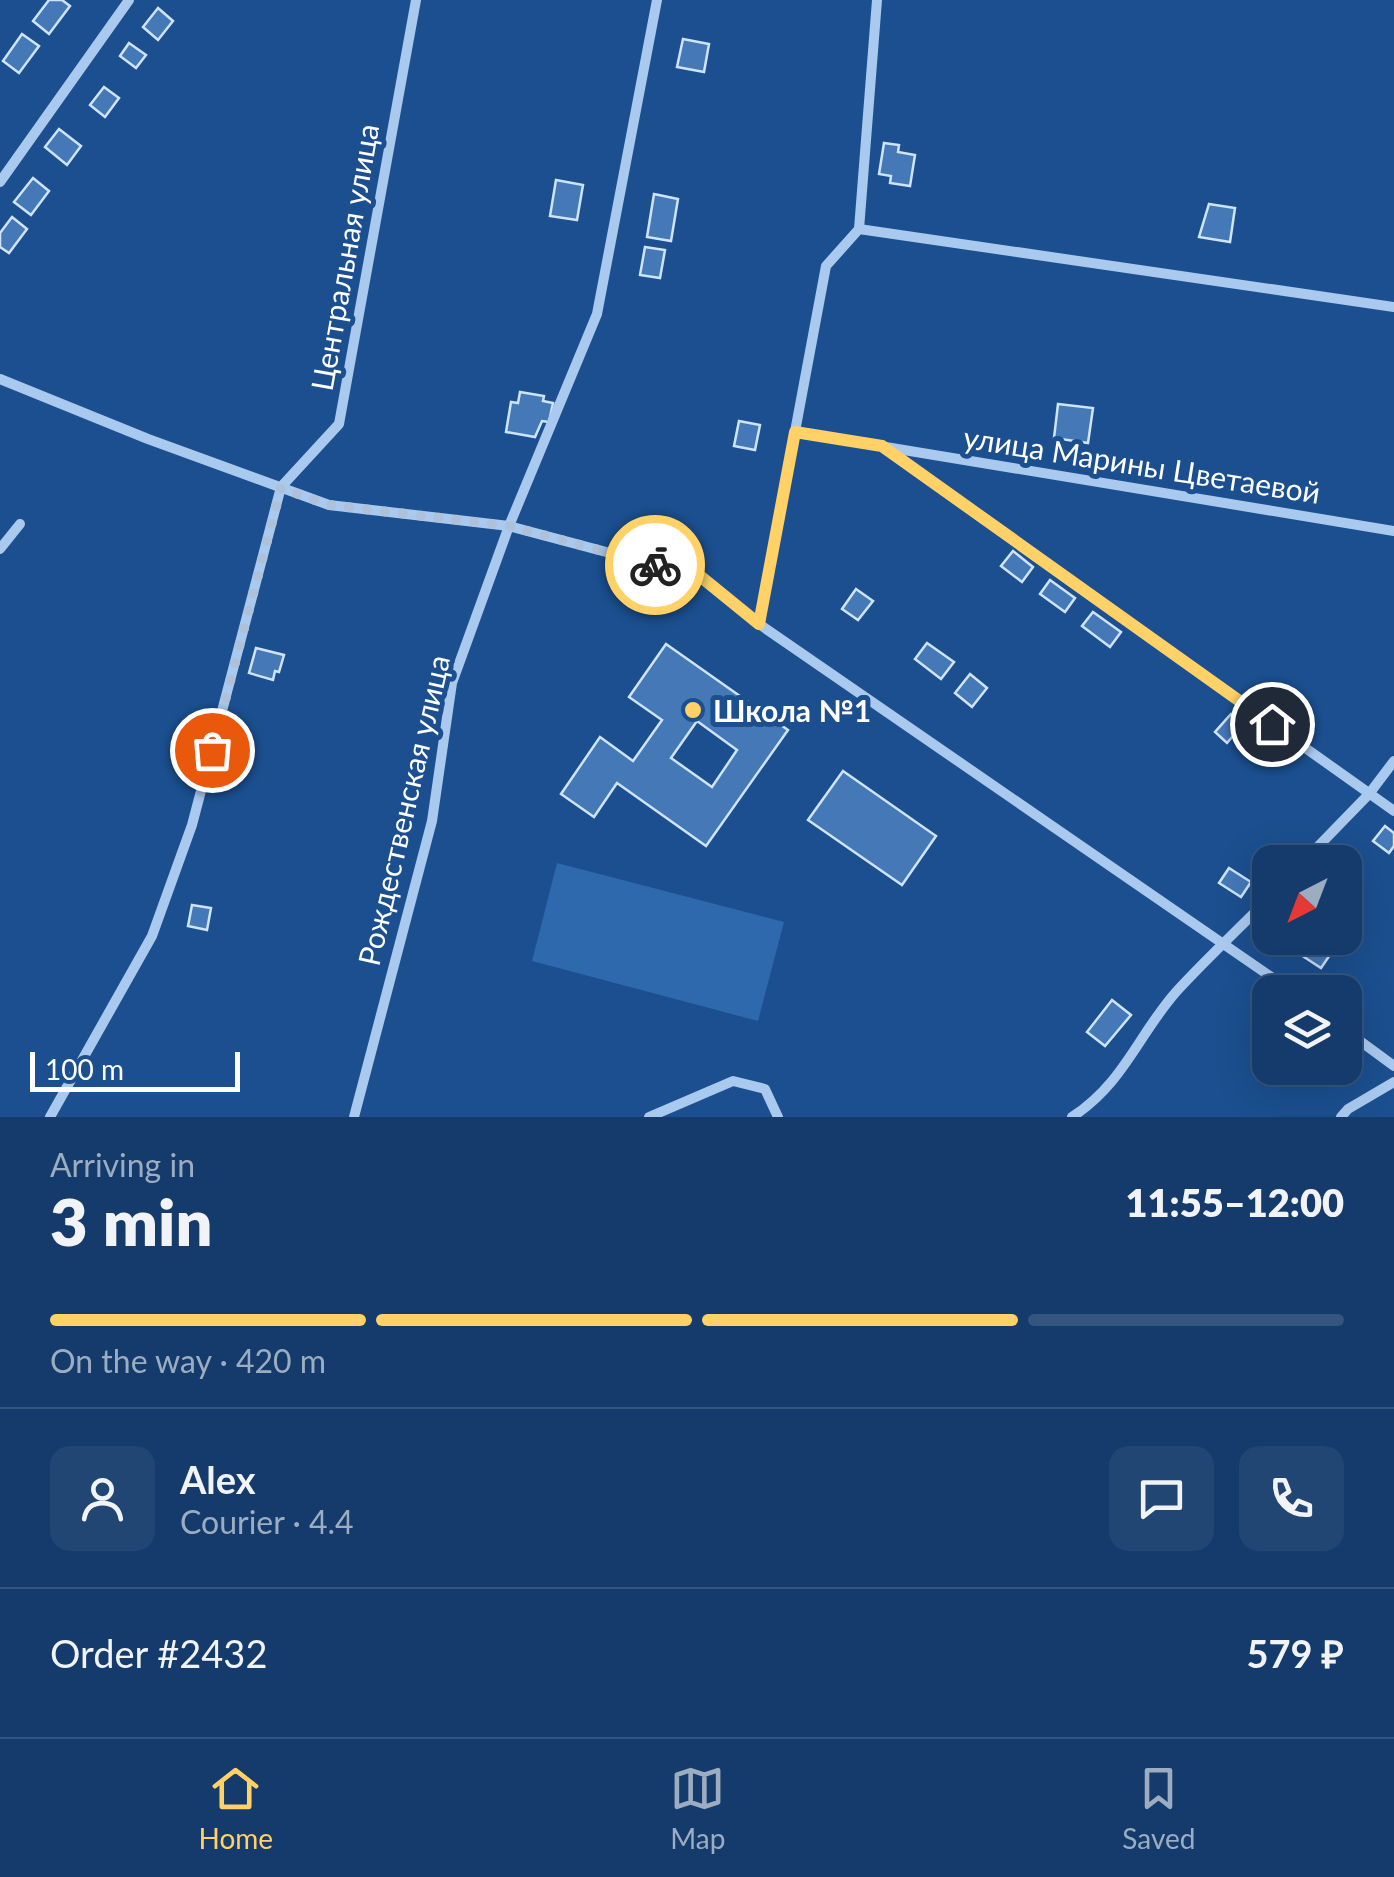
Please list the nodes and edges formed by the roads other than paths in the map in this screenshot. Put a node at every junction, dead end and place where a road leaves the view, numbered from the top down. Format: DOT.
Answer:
graph roads {
  1 [pos="129,0"];
  2 [pos="416,0"];
  3 [pos="657,0"];
  4 [pos="877,0"];
  5 [pos="0,182"];
  6 [pos="859,230"];
  7 [pos="1394,308"];
  8 [pos="0,378"];
  9 [pos="795,432"];
  10 [pos="882,446"];
  11 [pos="281,488"];
  12 [pos="20,524"];
  13 [pos="509,526"];
  14 [pos="1394,531"];
  15 [pos="0,549"];
  16 [pos="759,624"];
  17 [pos="1394,761"];
  18 [pos="1369,794"];
  19 [pos="1394,811"];
  20 [pos="1320,845"];
  21 [pos="1252,915"];
  22 [pos="1225,943"];
  23 [pos="1269,975"];
  24 [pos="1362,1042"];
  25 [pos="1394,1066"];
  26 [pos="1394,1082"];
  27 [pos="50,1117"];
  28 [pos="354,1117"];
  29 [pos="648,1117"];
  30 [pos="778,1117"];
  31 [pos="1072,1117"];
  32 [pos="1342,1117"];
  1 -- 5 [label="street"];
  2 -- 11 [label="street, Центральная улица"];
  3 -- 13 [label="street, Рождественская улица"];
  4 -- 6 [label="street"];
  6 -- 7 [label="street"];
  6 -- 9 [label="street"];
  8 -- 11 [label="street"];
  9 -- 10 [label="street, улица Марины Цветаевой"];
  9 -- 16 [label="street"];
  10 -- 14 [label="street, улица Марины Цветаевой"];
  10 -- 18 [label="street, улица Марины Цветаевой"];
  11 -- 13 [label="street"];
  11 -- 27 [label="street, Центральная улица"];
  12 -- 15 [label="street"];
  13 -- 16 [label="street"];
  13 -- 28 [label="street, Рождественская улица"];
  16 -- 22 [label="street"];
  17 -- 18 [label="street"];
  18 -- 19 [label="street, улица Марины Цветаевой"];
  18 -- 20 [label="street"];
  21 -- 22 [label="street"];
  22 -- 23 [label="street"];
  22 -- 31 [label="street"];
  24 -- 25 [label="street"];
  26 -- 32 [label="street"];
  29 -- 30 [label="street"];
}
